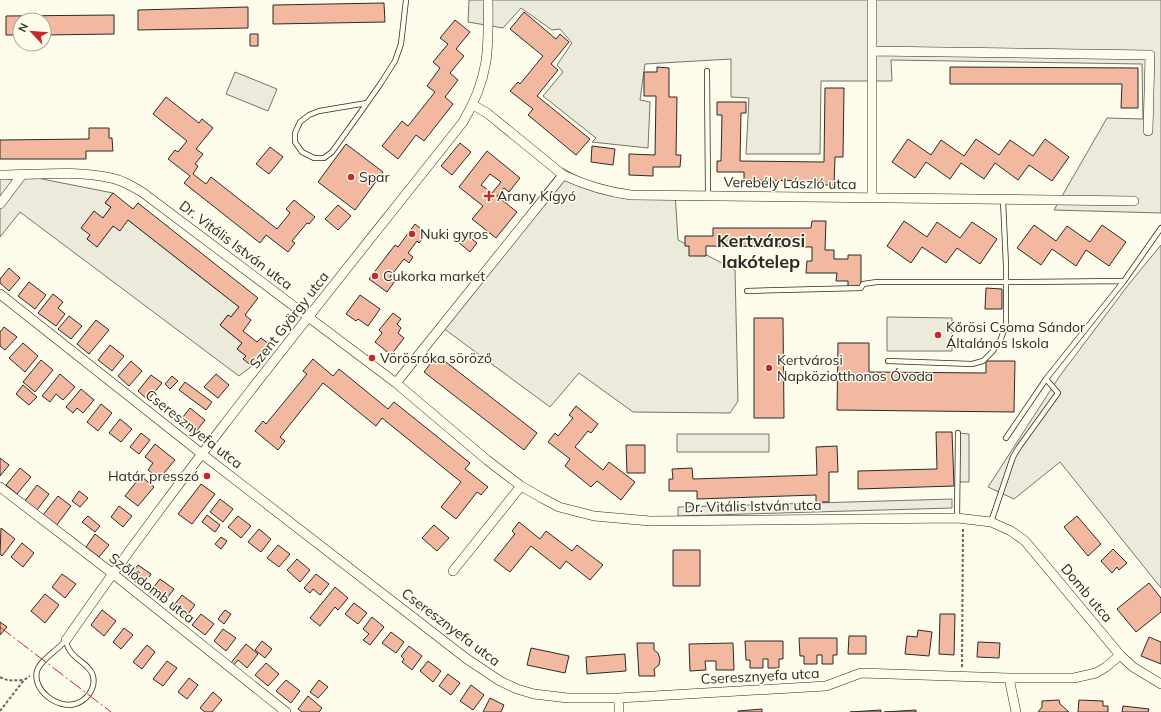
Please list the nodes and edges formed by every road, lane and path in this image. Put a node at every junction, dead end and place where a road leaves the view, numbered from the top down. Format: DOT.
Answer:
graph roads {
  1 [pos="406,0"];
  2 [pos="488,0"];
  3 [pos="872,0"];
  4 [pos="872,50"];
  5 [pos="707,71"];
  6 [pos="367,103"];
  7 [pos="473,105"];
  8 [pos="1148,131"];
  9 [pos="0,175"];
  10 [pos="22,175"];
  11 [pos="563,175"];
  12 [pos="708,196"];
  13 [pos="872,198"];
  14 [pos="1003,200"];
  15 [pos="1134,201"];
  16 [pos="0,204"];
  17 [pos="1161,228"];
  18 [pos="1124,281"];
  19 [pos="1006,282"];
  20 [pos="747,291"];
  21 [pos="0,294"];
  22 [pos="309,317"];
  23 [pos="888,361"];
  24 [pos="1046,379"];
  25 [pos="396,383"];
  26 [pos="958,433"];
  27 [pos="1006,438"];
  28 [pos="202,454"];
  29 [pos="521,486"];
  30 [pos="0,487"];
  31 [pos="960,518"];
  32 [pos="991,522"];
  33 [pos="453,571"];
  34 [pos="112,573"];
  35 [pos="66,640"];
  36 [pos="1120,654"];
  37 [pos="37,670"];
  38 [pos="962,676"];
  39 [pos="0,677"];
  40 [pos="1009,678"];
  41 [pos="24,680"];
  42 [pos="1161,684"];
  43 [pos="619,698"];
  44 [pos="0,711"];
  45 [pos="286,712"];
  46 [pos="619,712"];
  47 [pos="1016,712"];
  1 -- 6 [label="lane"];
  2 -- 7 [label="street, Szent György utca"];
  3 -- 4 [label="street"];
  4 -- 8 [label="street"];
  4 -- 13 [label="street"];
  5 -- 12 [label="lane"];
  6 -- 6 [label="lane"];
  7 -- 11 [label="street, Verebély László utca"];
  7 -- 22 [label="street, Szent György utca"];
  9 -- 10 [label="street, Dr. Vitális István utca"];
  10 -- 16 [label="street"];
  10 -- 22 [label="street, Dr. Vitális István utca"];
  11 -- 12 [label="street, Verebély László utca"];
  11 -- 25 [label="street"];
  12 -- 13 [label="street, Verebély László utca"];
  13 -- 14 [label="street, Verebély László utca"];
  14 -- 15 [label="street, Verebély László utca"];
  14 -- 19 [label="lane"];
  17 -- 18 [label="lane"];
  18 -- 19 [label="lane"];
  18 -- 24 [label="lane"];
  19 -- 20 [label="lane"];
  19 -- 23 [label="lane"];
  21 -- 28 [label="street, Cseresznyefa utca"];
  22 -- 25 [label="street, Dr. Vitális István utca"];
  22 -- 28 [label="street, Szent György utca"];
  24 -- 27 [label="lane"];
  24 -- 32 [label="lane"];
  25 -- 29 [label="street, Dr. Vitális István utca"];
  26 -- 31 [label="lane"];
  28 -- 34 [label="street, Szent György utca"];
  28 -- 43 [label="street, Cseresznyefa utca"];
  29 -- 31 [label="street, Dr. Vitális István utca"];
  29 -- 33 [label="street"];
  30 -- 34 [label="street, Szőlődomb utca"];
  31 -- 32 [label="street, Dr. Vitális István utca"];
  31 -- 38 [label="path"];
  32 -- 36 [label="street, Domb utca"];
  34 -- 35 [label="street, Szent György utca"];
  34 -- 45 [label="street, Szőlődomb utca"];
  35 -- 37 [label="lane"];
  35 -- 37 [label="lane"];
  36 -- 40 [label="street, Cseresznyefa utca"];
  36 -- 42 [label="street, Domb utca"];
  37 -- 41 [label="path"];
  38 -- 40 [label="street, Cseresznyefa utca"];
  38 -- 43 [label="street, Cseresznyefa utca"];
  39 -- 41 [label="path"];
  40 -- 47 [label="street"];
  41 -- 44 [label="path"];
  43 -- 46 [label="street"];
}
